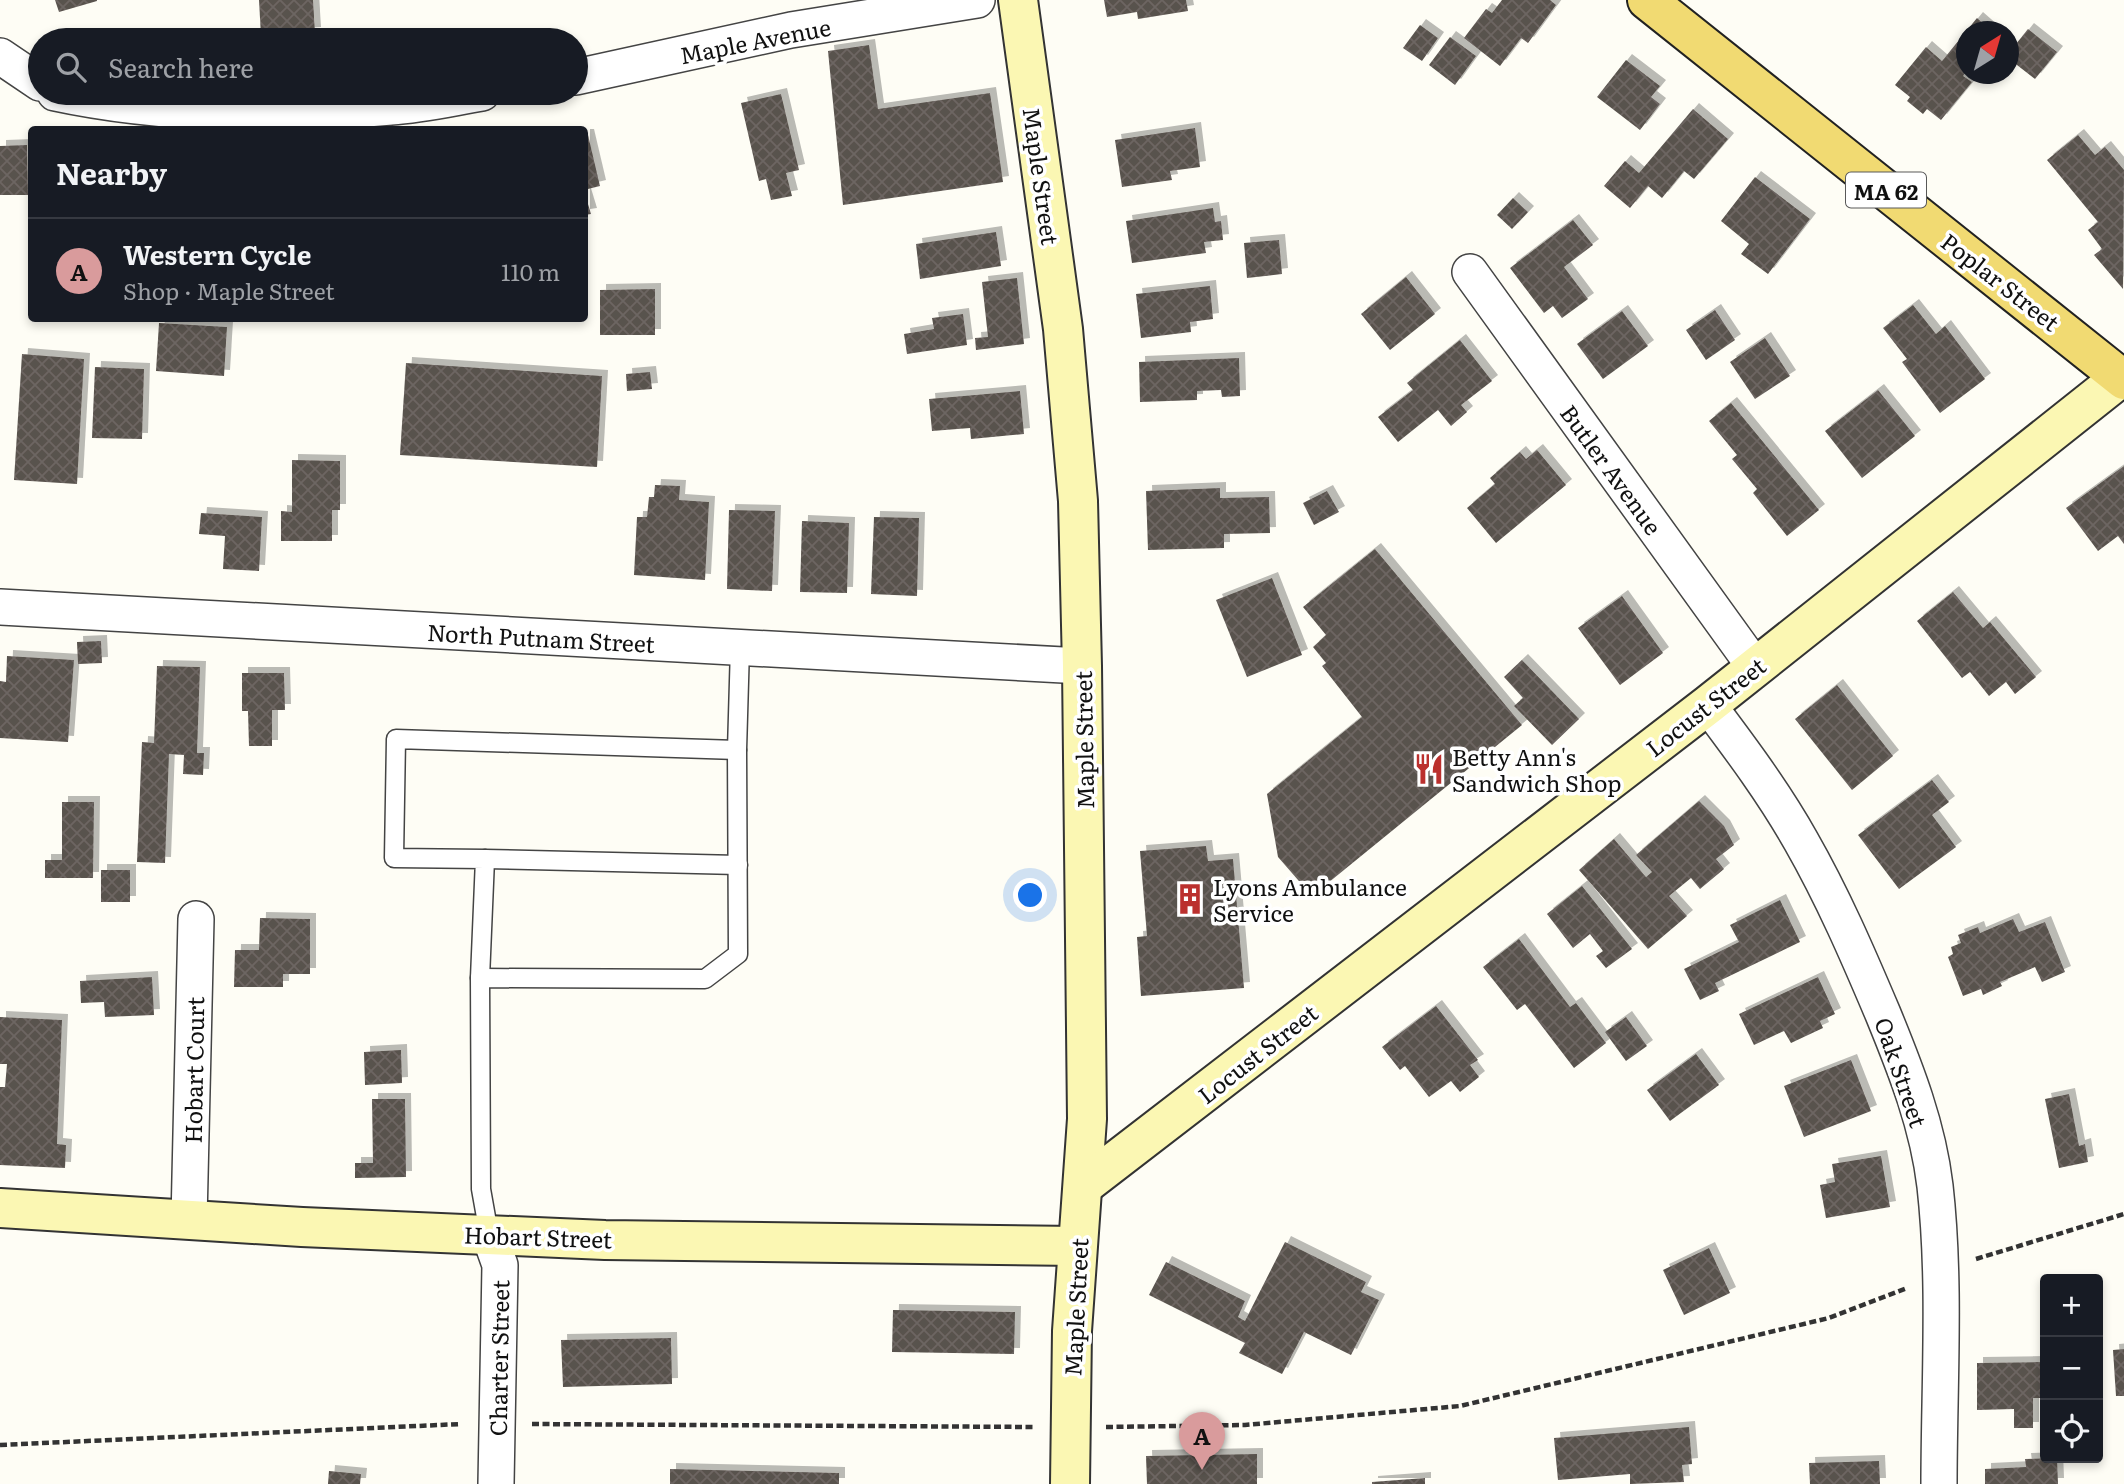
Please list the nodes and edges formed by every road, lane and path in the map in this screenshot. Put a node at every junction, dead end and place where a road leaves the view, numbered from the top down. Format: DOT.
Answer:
graph roads {
  1 [pos="977,0"];
  2 [pos="1018,0"];
  3 [pos="1647,0"];
  4 [pos="0,56"];
  5 [pos="28,75"];
  6 [pos="588,75"];
  7 [pos="135,105"];
  8 [pos="406,105"];
  9 [pos="1470,272"];
  10 [pos="2123,378"];
  11 [pos="0,607"];
  12 [pos="740,647"];
  13 [pos="1082,666"];
  14 [pos="1755,667"];
  15 [pos="1708,705"];
  16 [pos="737,750"];
  17 [pos="485,859"];
  18 [pos="738,865"];
  19 [pos="196,919"];
  20 [pos="480,978"];
  21 [pos="1083,1186"];
  22 [pos="0,1208"];
  23 [pos="2124,1214"];
  24 [pos="189,1220"];
  25 [pos="489,1234"];
  26 [pos="1077,1246"];
  27 [pos="1940,1275"];
  28 [pos="1114,1428"];
  29 [pos="496,1484"];
  30 [pos="1070,1484"];
  31 [pos="1939,1484"];
  1 -- 6 [label="street, Maple Avenue"];
  2 -- 13 [label="main road, Maple Street"];
  3 -- 10 [label="main road, Poplar Street / MA 62"];
  4 -- 5 [label="street"];
  7 -- 8 [label="street"];
  9 -- 14 [label="street, Butler Avenue"];
  10 -- 14 [label="main road, Locust Street"];
  11 -- 12 [label="street, North Putnam Street"];
  12 -- 13 [label="street, North Putnam Street"];
  12 -- 16 [label="lane"];
  13 -- 21 [label="main road, Maple Street"];
  14 -- 15 [label="main road, Locust Street"];
  15 -- 21 [label="main road, Locust Street"];
  15 -- 27 [label="street, Oak Street"];
  16 -- 17 [label="lane"];
  16 -- 18 [label="lane"];
  17 -- 18 [label="lane"];
  17 -- 20 [label="lane"];
  18 -- 20 [label="lane"];
  19 -- 24 [label="street, Hobart Court"];
  20 -- 25 [label="lane"];
  21 -- 26 [label="main road, Maple Street"];
  22 -- 24 [label="main road, Hobart Street"];
  23 -- 27 [label="path"];
  24 -- 25 [label="main road, Hobart Street"];
  25 -- 26 [label="main road, Hobart Street"];
  25 -- 29 [label="street, Charter Street"];
  26 -- 30 [label="main road, Maple Street"];
  27 -- 28 [label="path"];
  27 -- 31 [label="street, Oak Street"];
}
